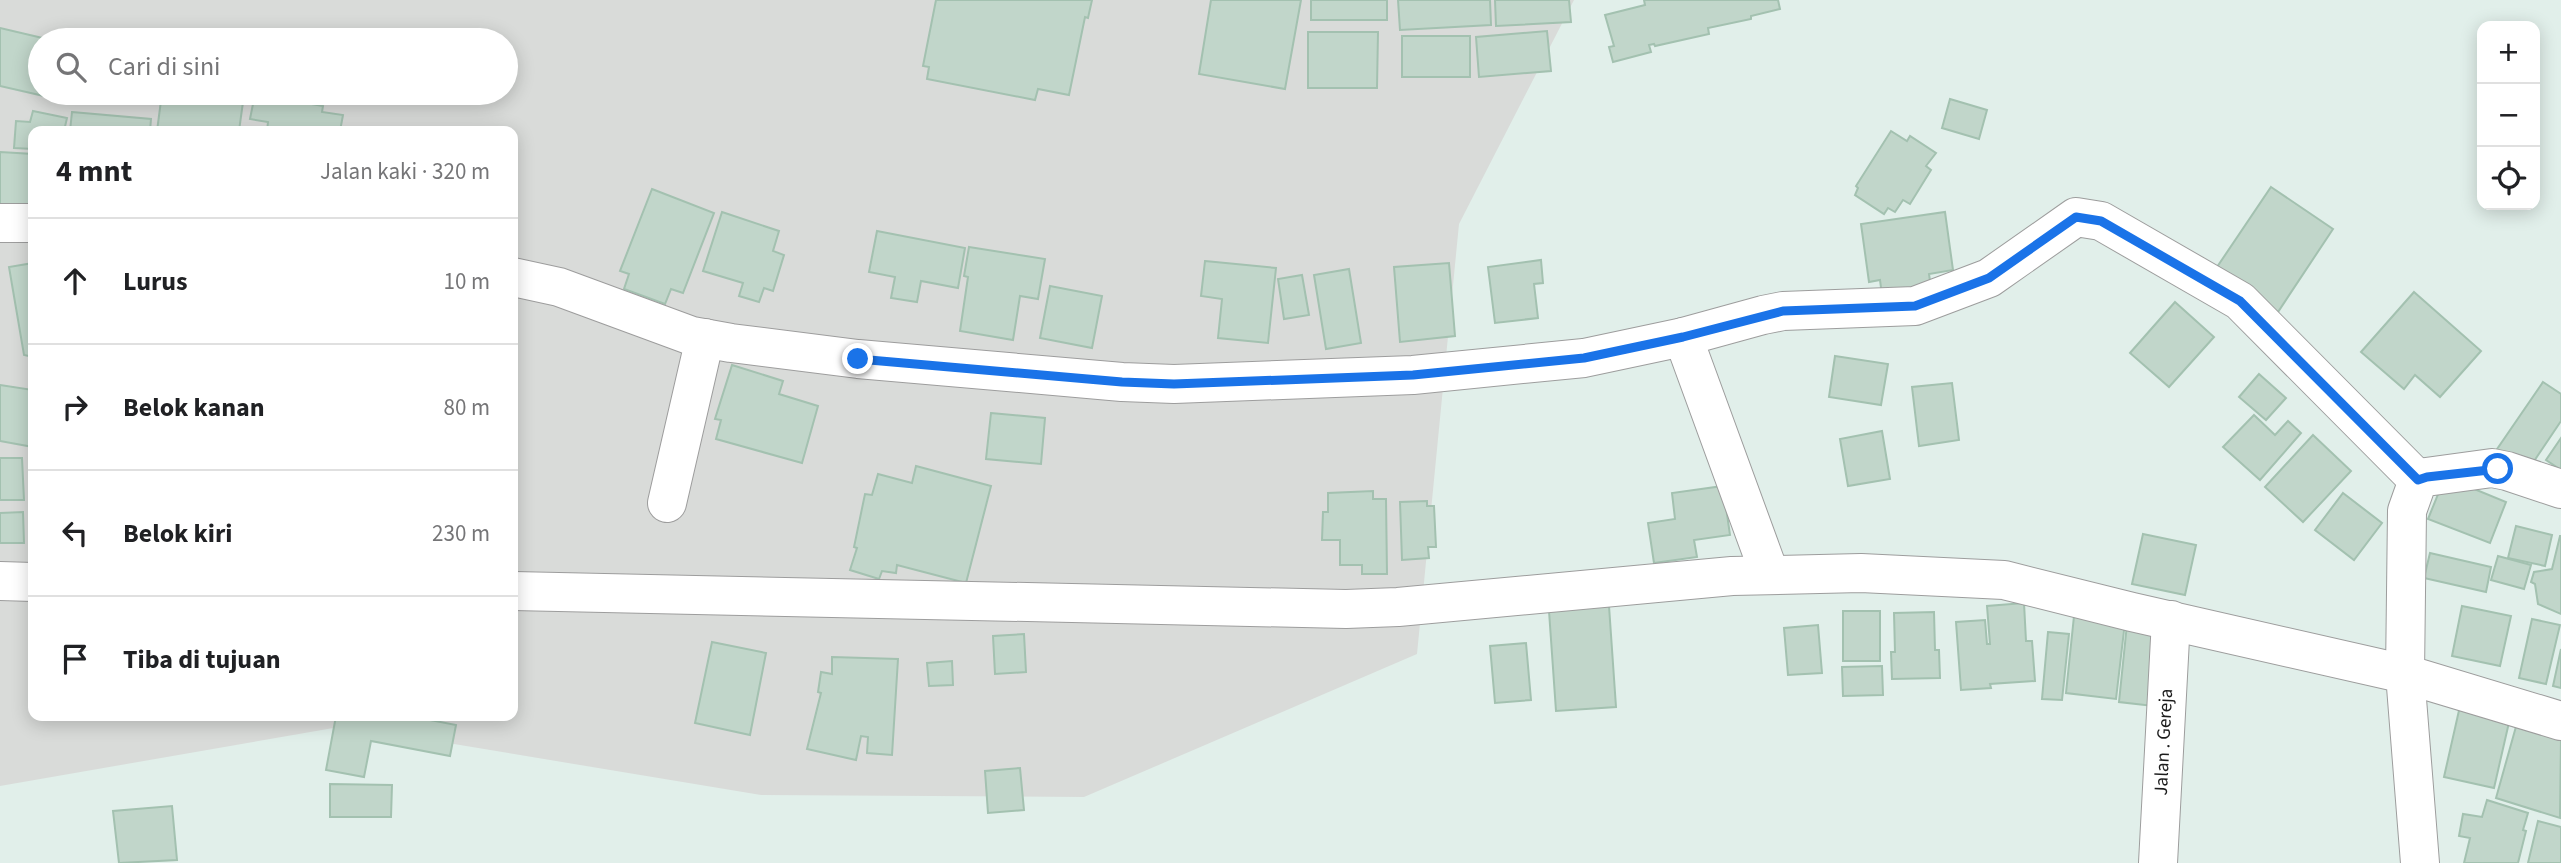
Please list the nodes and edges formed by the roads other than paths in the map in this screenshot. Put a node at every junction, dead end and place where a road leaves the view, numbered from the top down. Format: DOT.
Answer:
graph roads {
  1 [pos="0,223"];
  2 [pos="28,223"];
  3 [pos="518,278"];
  4 [pos="1683,337"];
  5 [pos="705,338"];
  6 [pos="2418,480"];
  7 [pos="2561,489"];
  8 [pos="667,503"];
  9 [pos="1770,576"];
  10 [pos="0,582"];
  11 [pos="28,582"];
  12 [pos="518,591"];
  13 [pos="2171,620"];
  14 [pos="2405,674"];
  15 [pos="2561,721"];
  16 [pos="2158,863"];
  17 [pos="2420,863"];
  1 -- 2 [label="street"];
  3 -- 5 [label="street"];
  4 -- 5 [label="street"];
  4 -- 6 [label="street"];
  4 -- 9 [label="street"];
  5 -- 8 [label="street"];
  6 -- 7 [label="street"];
  6 -- 14 [label="street"];
  9 -- 12 [label="street"];
  9 -- 13 [label="street"];
  10 -- 11 [label="street"];
  13 -- 14 [label="street"];
  13 -- 16 [label="street, Jalan . Gereja"];
  14 -- 15 [label="street"];
  14 -- 17 [label="street"];
}
